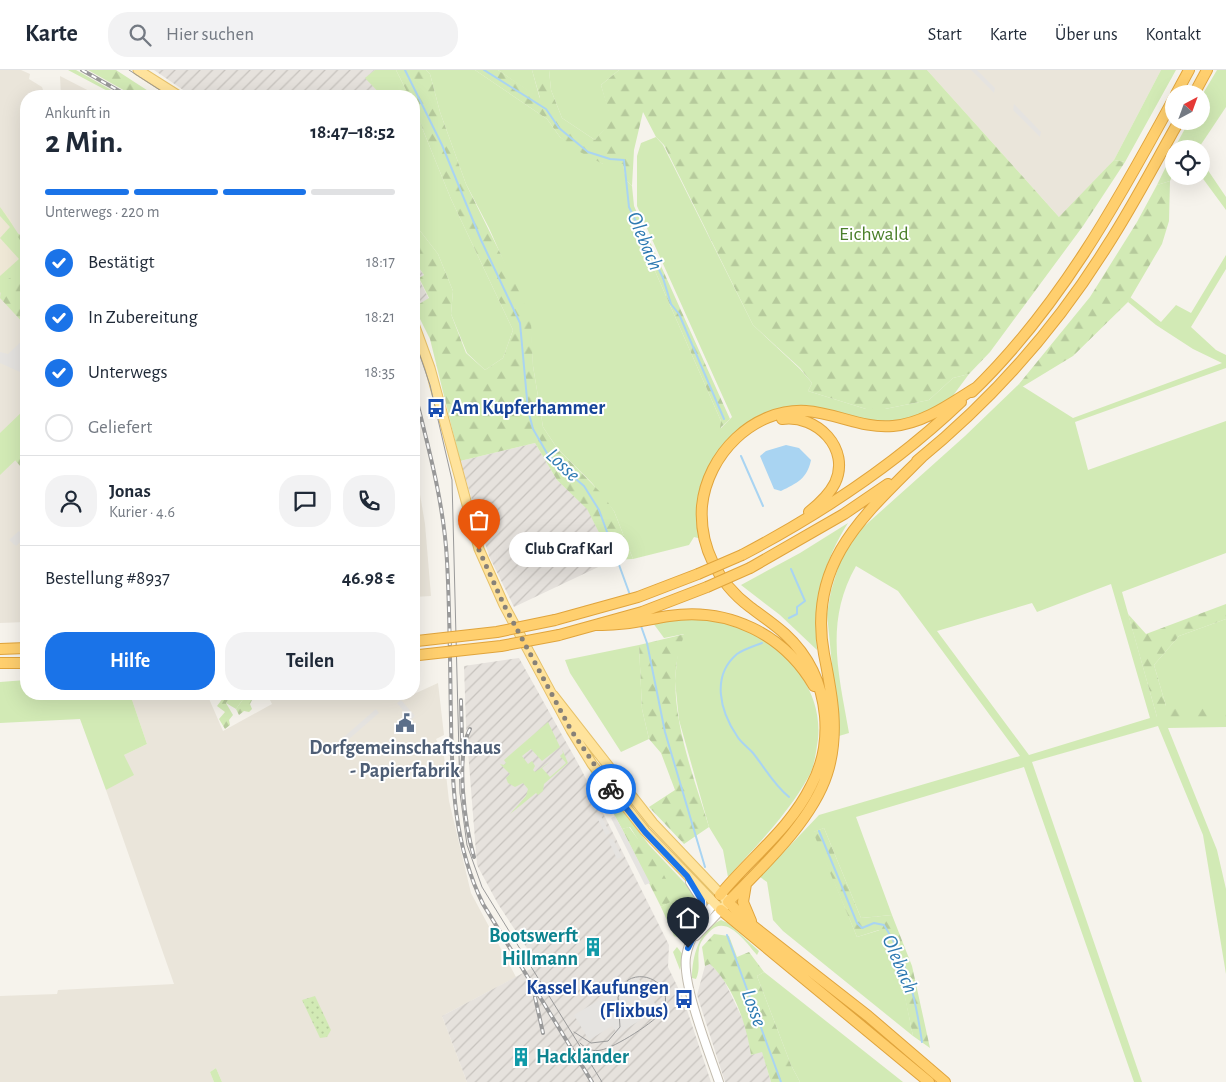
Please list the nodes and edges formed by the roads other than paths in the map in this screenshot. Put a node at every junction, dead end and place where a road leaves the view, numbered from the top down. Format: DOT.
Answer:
graph roads {
  1 [pos="1189,70"];
  2 [pos="1207,70"];
  3 [pos="142,72"];
  4 [pos="1181,85"];
  5 [pos="1199,85"];
  6 [pos="170,90"];
  7 [pos="1165,115"];
  8 [pos="1174,130"];
  9 [pos="420,340"];
  10 [pos="977,387"];
  11 [pos="922,457"];
  12 [pos="775,537"];
  13 [pos="614,623"];
  14 [pos="420,640"];
  15 [pos="20,648"];
  16 [pos="0,649"];
  17 [pos="420,655"];
  18 [pos="0,663"];
  19 [pos="20,663"];
  20 [pos="553,694"];
  21 [pos="829,714"];
  22 [pos="687,876"];
  23 [pos="746,883"];
  24 [pos="721,902"];
  25 [pos="702,919"];
  26 [pos="753,926"];
  27 [pos="693,939"];
  28 [pos="719,1082"];
  29 [pos="929,1082"];
  30 [pos="945,1082"];
  1 -- 4 [label="highway"];
  2 -- 5 [label="highway"];
  3 -- 6 [label="main road"];
  7 -- 10 [label="highway"];
  8 -- 11 [label="highway"];
  9 -- 20 [label="main road"];
  10 -- 12 [label="highway"];
  10 -- 21 [label="highway"];
  11 -- 13 [label="highway, bridge"];
  11 -- 21 [label="highway"];
  12 -- 14 [label="highway, bridge"];
  12 -- 21 [label="highway"];
  13 -- 17 [label="highway, bridge"];
  13 -- 21 [label="highway"];
  15 -- 16 [label="highway"];
  18 -- 19 [label="highway"];
  20 -- 22 [label="main road"];
  20 -- 24 [label="main road"];
  21 -- 23 [label="highway"];
  21 -- 24 [label="highway"];
  22 -- 24 [label="main road"];
  22 -- 25 [label="street"];
  23 -- 24 [label="highway"];
  23 -- 26 [label="highway"];
  24 -- 25 [label="street"];
  24 -- 26 [label="highway"];
  24 -- 27 [label="street"];
  24 -- 29 [label="highway"];
  25 -- 27 [label="street"];
  26 -- 30 [label="highway"];
  27 -- 28 [label="street"];
}
